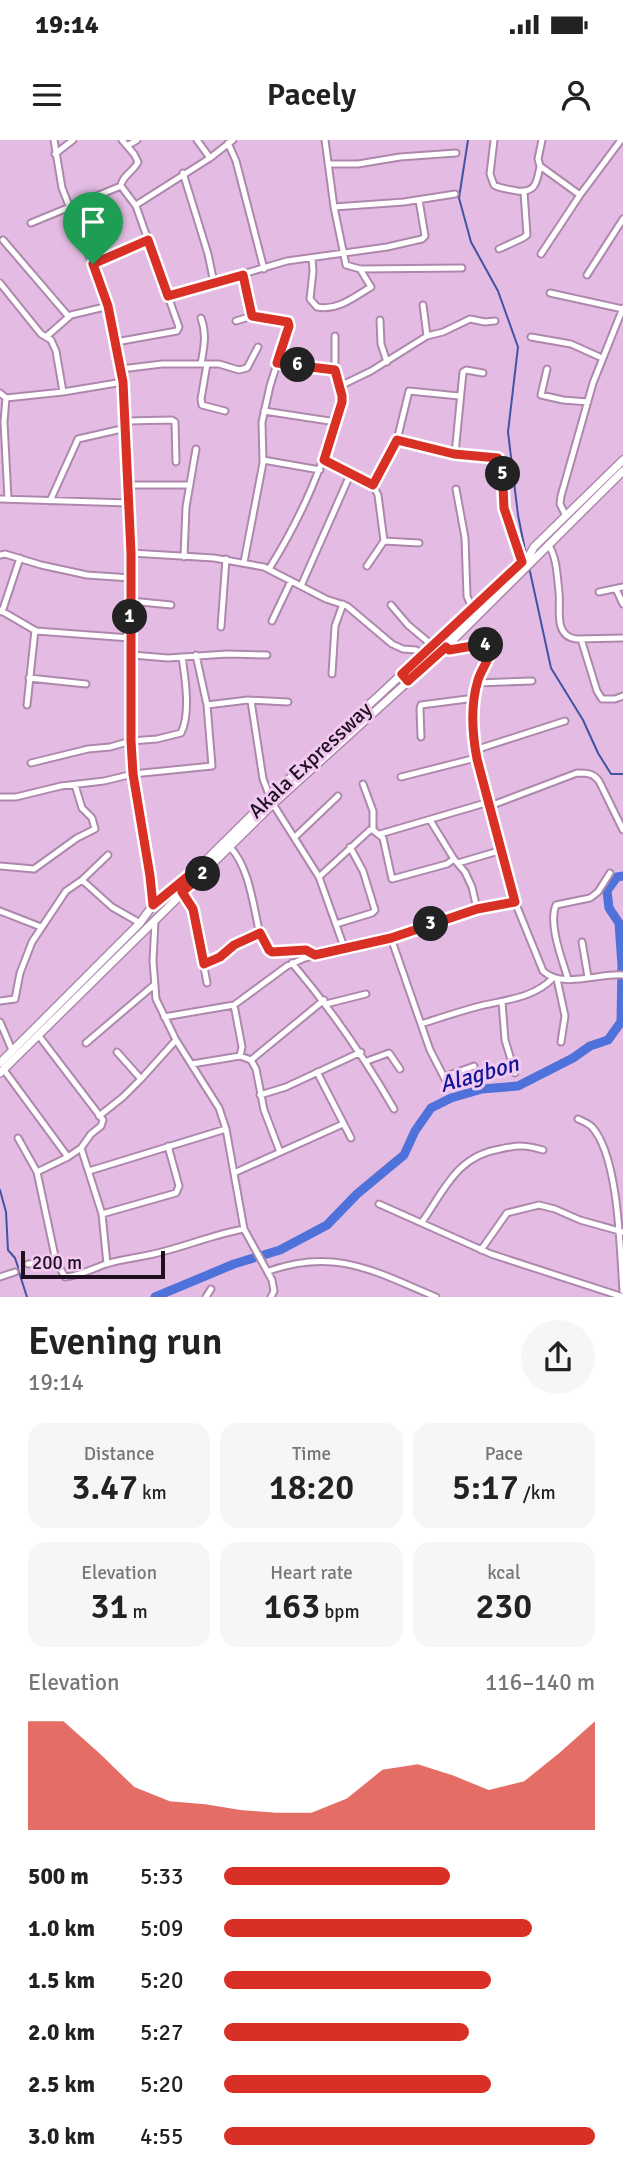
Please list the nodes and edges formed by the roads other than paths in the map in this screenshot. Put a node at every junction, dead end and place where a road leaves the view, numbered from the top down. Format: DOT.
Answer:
graph roads {
  1 [pos="54,140"];
  2 [pos="73,140"];
  3 [pos="122,140"];
  4 [pos="137,140"];
  5 [pos="197,140"];
  6 [pos="325,140"];
  7 [pos="494,140"];
  8 [pos="542,140"];
  9 [pos="231,141"];
  10 [pos="622,141"];
  11 [pos="127,146"];
  12 [pos="456,153"];
  13 [pos="55,154"];
  14 [pos="210,158"];
  15 [pos="330,164"];
  16 [pos="540,166"];
  17 [pos="183,173"];
  18 [pos="121,186"];
  19 [pos="524,192"];
  20 [pos="455,194"];
  21 [pos="580,195"];
  22 [pos="419,200"];
  23 [pos="136,205"];
  24 [pos="68,206"];
  25 [pos="334,207"];
  26 [pos="623,219"];
  27 [pos="31,223"];
  28 [pos="148,240"];
  29 [pos="0,249"];
  30 [pos="499,249"];
  31 [pos="343,253"];
  32 [pos="541,254"];
  33 [pos="312,258"];
  34 [pos="93,264"];
  35 [pos="462,268"];
  36 [pos="264,269"];
  37 [pos="360,269"];
  38 [pos="243,275"];
  39 [pos="587,275"];
  40 [pos="0,283"];
  41 [pos="214,283"];
  42 [pos="550,293"];
  43 [pos="168,296"];
  44 [pos="423,304"];
  45 [pos="108,306"];
  46 [pos="623,309"];
  47 [pos="252,316"];
  48 [pos="69,317"];
  49 [pos="201,318"];
  50 [pos="380,320"];
  51 [pos="236,321"];
  52 [pos="495,321"];
  53 [pos="335,335"];
  54 [pos="47,336"];
  55 [pos="428,336"];
  56 [pos="531,337"];
  57 [pos="116,342"];
  58 [pos="258,347"];
  59 [pos="602,358"];
  60 [pos="387,362"];
  61 [pos="277,363"];
  62 [pos="204,364"];
  63 [pos="121,369"];
  64 [pos="547,369"];
  65 [pos="335,370"];
  66 [pos="483,373"];
  67 [pos="123,382"];
  68 [pos="340,386"];
  69 [pos="63,392"];
  70 [pos="0,393"];
  71 [pos="459,397"];
  72 [pos="6,398"];
  73 [pos="588,402"];
  74 [pos="225,411"];
  75 [pos="264,411"];
  76 [pos="336,422"];
  77 [pos="126,425"];
  78 [pos="397,440"];
  79 [pos="197,449"];
  80 [pos="454,454"];
  81 [pos="263,460"];
  82 [pos="324,460"];
  83 [pos="623,460"];
  84 [pos="177,463"];
  85 [pos="320,470"];
  86 [pos="623,471"];
  87 [pos="350,475"];
  88 [pos="129,485"];
  89 [pos="190,485"];
  90 [pos="373,485"];
  91 [pos="456,489"];
  92 [pos="594,494"];
  93 [pos="0,499"];
  94 [pos="8,499"];
  95 [pos="50,501"];
  96 [pos="130,503"];
  97 [pos="566,516"];
  98 [pos="384,541"];
  99 [pos="419,543"];
  100 [pos="548,544"];
  101 [pos="535,551"];
  102 [pos="131,553"];
  103 [pos="0,555"];
  104 [pos="184,556"];
  105 [pos="20,558"];
  106 [pos="226,559"];
  107 [pos="244,562"];
  108 [pos="522,562"];
  109 [pos="367,566"];
  110 [pos="268,569"];
  111 [pos="131,579"];
  112 [pos="291,581"];
  113 [pos="301,586"];
  114 [pos="623,587"];
  115 [pos="616,589"];
  116 [pos="599,592"];
  117 [pos="131,601"];
  118 [pos="343,604"];
  119 [pos="623,604"];
  120 [pos="171,605"];
  121 [pos="391,605"];
  122 [pos="475,606"];
  123 [pos="1,611"];
  124 [pos="272,621"];
  125 [pos="221,627"];
  126 [pos="35,631"];
  127 [pos="130,638"];
  128 [pos="623,638"];
  129 [pos="581,639"];
  130 [pos="433,646"];
  131 [pos="446,647"];
  132 [pos="132,655"];
  133 [pos="196,655"];
  134 [pos="267,655"];
  135 [pos="424,655"];
  136 [pos="182,657"];
  137 [pos="332,674"];
  138 [pos="405,677"];
  139 [pos="29,678"];
  140 [pos="532,681"];
  141 [pos="477,683"];
  142 [pos="86,684"];
  143 [pos="623,696"];
  144 [pos="475,698"];
  145 [pos="251,701"];
  146 [pos="288,702"];
  147 [pos="27,705"];
  148 [pos="207,705"];
  149 [pos="565,721"];
  150 [pos="421,737"];
  151 [pos="131,741"];
  152 [pos="475,750"];
  153 [pos="476,758"];
  154 [pos="31,763"];
  155 [pos="133,774"];
  156 [pos="401,777"];
  157 [pos="363,784"];
  158 [pos="75,785"];
  159 [pos="338,796"];
  160 [pos="0,797"];
  161 [pos="272,800"];
  162 [pos="489,804"];
  163 [pos="430,820"];
  164 [pos="373,830"];
  165 [pos="623,830"];
  166 [pos="380,834"];
  167 [pos="295,837"];
  168 [pos="230,847"];
  169 [pos="350,848"];
  170 [pos="502,850"];
  171 [pos="108,855"];
  172 [pos="456,861"];
  173 [pos="0,866"];
  174 [pos="201,871"];
  175 [pos="610,873"];
  176 [pos="318,877"];
  177 [pos="82,880"];
  178 [pos="182,892"];
  179 [pos="515,902"];
  180 [pos="153,905"];
  181 [pos="477,909"];
  182 [pos="0,911"];
  183 [pos="155,921"];
  184 [pos="140,923"];
  185 [pos="336,924"];
  186 [pos="41,928"];
  187 [pos="260,933"];
  188 [pos="391,938"];
  189 [pos="582,942"];
  190 [pos="344,947"];
  191 [pos="315,955"];
  192 [pos="292,963"];
  193 [pos="204,964"];
  194 [pos="622,975"];
  195 [pos="588,977"];
  196 [pos="555,979"];
  197 [pos="568,979"];
  198 [pos="207,983"];
  199 [pos="154,985"];
  200 [pos="366,995"];
  201 [pos="0,1001"];
  202 [pos="325,1002"];
  203 [pos="502,1002"];
  204 [pos="234,1005"];
  205 [pos="164,1017"];
  206 [pos="0,1023"];
  207 [pos="421,1024"];
  208 [pos="39,1036"];
  209 [pos="176,1040"];
  210 [pos="561,1042"];
  211 [pos="86,1043"];
  212 [pos="12,1050"];
  213 [pos="117,1052"];
  214 [pos="361,1052"];
  215 [pos="240,1056"];
  216 [pos="251,1060"];
  217 [pos="367,1061"];
  218 [pos="192,1064"];
  219 [pos="474,1066"];
  220 [pos="1,1069"];
  221 [pos="400,1069"];
  222 [pos="317,1073"];
  223 [pos="515,1073"];
  224 [pos="141,1079"];
  225 [pos="260,1095"];
  226 [pos="394,1109"];
  227 [pos="99,1115"];
  228 [pos="578,1119"];
  229 [pos="343,1124"];
  230 [pos="226,1129"];
  231 [pos="351,1138"];
  232 [pos="18,1139"];
  233 [pos="168,1146"];
  234 [pos="80,1148"];
  235 [pos="543,1150"];
  236 [pos="280,1152"];
  237 [pos="68,1157"];
  238 [pos="89,1171"];
  239 [pos="37,1172"];
  240 [pos="234,1173"];
  241 [pos="379,1203"];
  242 [pos="102,1214"];
  243 [pos="422,1222"];
  244 [pos="244,1229"];
  245 [pos="620,1232"];
  246 [pos="481,1250"];
  247 [pos="56,1261"];
  248 [pos="28,1264"];
  249 [pos="107,1264"];
  250 [pos="269,1271"];
  251 [pos="15,1272"];
  252 [pos="0,1277"];
  253 [pos="211,1289"];
  254 [pos="601,1290"];
  255 [pos="623,1291"];
  256 [pos="206,1297"];
  257 [pos="271,1297"];
  258 [pos="436,1297"];
  259 [pos="597,1297"];
  260 [pos="623,1297"];
  1 -- 13 [label="street"];
  2 -- 13 [label="street"];
  3 -- 11 [label="street"];
  4 -- 11 [label="street"];
  5 -- 14 [label="street"];
  6 -- 15 [label="street"];
  7 -- 19 [label="street"];
  8 -- 16 [label="street"];
  9 -- 14 [label="street"];
  9 -- 36 [label="street"];
  10 -- 21 [label="street"];
  11 -- 18 [label="street"];
  12 -- 15 [label="street"];
  13 -- 24 [label="street"];
  14 -- 17 [label="street"];
  15 -- 25 [label="street"];
  16 -- 19 [label="street"];
  16 -- 21 [label="street"];
  17 -- 23 [label="street"];
  17 -- 41 [label="street"];
  18 -- 23 [label="street"];
  18 -- 24 [label="street"];
  19 -- 30 [label="street"];
  20 -- 22 [label="street"];
  21 -- 32 [label="street"];
  22 -- 25 [label="street"];
  22 -- 31 [label="street"];
  23 -- 28 [label="street"];
  24 -- 27 [label="street"];
  24 -- 34 [label="street"];
  25 -- 31 [label="street"];
  26 -- 39 [label="street"];
  28 -- 34 [label="street"];
  28 -- 43 [label="street"];
  29 -- 48 [label="street"];
  31 -- 33 [label="street"];
  31 -- 37 [label="street"];
  33 -- 36 [label="street"];
  33 -- 37 [label="street"];
  34 -- 45 [label="street"];
  35 -- 37 [label="street"];
  36 -- 38 [label="street"];
  38 -- 41 [label="street"];
  38 -- 47 [label="street"];
  40 -- 54 [label="street"];
  41 -- 43 [label="street"];
  42 -- 46 [label="street"];
  43 -- 57 [label="street"];
  44 -- 55 [label="street"];
  45 -- 48 [label="street"];
  45 -- 57 [label="street"];
  46 -- 59 [label="street"];
  47 -- 51 [label="street"];
  47 -- 61 [label="street"];
  48 -- 54 [label="street"];
  49 -- 62 [label="street"];
  50 -- 60 [label="street"];
  52 -- 55 [label="street"];
  53 -- 65 [label="street"];
  54 -- 69 [label="street"];
  55 -- 60 [label="street"];
  56 -- 59 [label="street"];
  57 -- 63 [label="street"];
  58 -- 62 [label="street"];
  59 -- 73 [label="street"];
  60 -- 68 [label="street"];
  61 -- 65 [label="street"];
  61 -- 75 [label="street"];
  62 -- 63 [label="street"];
  62 -- 74 [label="street"];
  63 -- 67 [label="street"];
  64 -- 73 [label="street"];
  65 -- 68 [label="street"];
  66 -- 71 [label="street"];
  67 -- 69 [label="street"];
  67 -- 77 [label="street"];
  68 -- 76 [label="street"];
  69 -- 72 [label="street"];
  70 -- 72 [label="street"];
  71 -- 78 [label="street"];
  71 -- 80 [label="street"];
  72 -- 94 [label="street"];
  73 -- 97 [label="street"];
  75 -- 76 [label="street"];
  75 -- 81 [label="street"];
  76 -- 82 [label="street"];
  77 -- 84 [label="street"];
  77 -- 88 [label="street"];
  77 -- 95 [label="street"];
  78 -- 80 [label="street"];
  78 -- 90 [label="street"];
  79 -- 89 [label="street"];
  80 -- 108 [label="street"];
  81 -- 85 [label="street"];
  81 -- 107 [label="street"];
  82 -- 85 [label="street"];
  82 -- 87 [label="street"];
  83 -- 92 [label="main road, Akala Expressway"];
  85 -- 110 [label="street"];
  86 -- 92 [label="main road, Akala Expressway"];
  87 -- 90 [label="street"];
  87 -- 113 [label="street"];
  88 -- 89 [label="street"];
  88 -- 96 [label="street"];
  89 -- 104 [label="street"];
  90 -- 98 [label="street"];
  91 -- 122 [label="street"];
  92 -- 97 [label="main road, Akala Expressway"];
  92 -- 100 [label="main road, Akala Expressway"];
  93 -- 94 [label="street"];
  94 -- 95 [label="street"];
  95 -- 96 [label="street"];
  96 -- 102 [label="street"];
  97 -- 101 [label="main road, Akala Expressway"];
  98 -- 99 [label="street"];
  98 -- 109 [label="street"];
  100 -- 101 [label="main road, Akala Expressway"];
  100 -- 129 [label="street"];
  101 -- 108 [label="main road, Akala Expressway"];
  101 -- 131 [label="main road, Akala Expressway"];
  102 -- 104 [label="street"];
  102 -- 111 [label="street"];
  103 -- 105 [label="street"];
  104 -- 106 [label="street"];
  105 -- 111 [label="street"];
  105 -- 123 [label="street"];
  106 -- 107 [label="street"];
  106 -- 125 [label="street"];
  107 -- 110 [label="street"];
  108 -- 122 [label="main road, Akala Expressway"];
  110 -- 112 [label="street"];
  111 -- 117 [label="street"];
  112 -- 113 [label="street"];
  112 -- 124 [label="street"];
  113 -- 118 [label="street"];
  114 -- 115 [label="street"];
  115 -- 116 [label="street"];
  115 -- 119 [label="street"];
  117 -- 120 [label="street"];
  117 -- 127 [label="street"];
  118 -- 135 [label="street"];
  118 -- 137 [label="street"];
  121 -- 130 [label="street"];
  122 -- 130 [label="main road, Akala Expressway"];
  123 -- 126 [label="street"];
  126 -- 127 [label="street"];
  126 -- 139 [label="street"];
  127 -- 132 [label="street"];
  128 -- 129 [label="street"];
  129 -- 143 [label="street"];
  130 -- 135 [label="main road, Akala Expressway"];
  131 -- 138 [label="main road, Akala Expressway"];
  131 -- 141 [label="street"];
  132 -- 136 [label="street"];
  132 -- 151 [label="street"];
  133 -- 134 [label="street"];
  133 -- 136 [label="street"];
  133 -- 148 [label="street"];
  135 -- 138 [label="main road, Akala Expressway"];
  136 -- 151 [label="street"];
  138 -- 161 [label="main road, Akala Expressway"];
  139 -- 142 [label="street"];
  139 -- 147 [label="street"];
  140 -- 141 [label="street"];
  141 -- 144 [label="street"];
  144 -- 150 [label="street"];
  144 -- 152 [label="street"];
  145 -- 146 [label="street"];
  145 -- 148 [label="street"];
  145 -- 161 [label="street"];
  148 -- 155 [label="street"];
  149 -- 152 [label="street"];
  151 -- 154 [label="street"];
  151 -- 155 [label="street"];
  152 -- 153 [label="street"];
  153 -- 156 [label="street"];
  153 -- 162 [label="street"];
  155 -- 158 [label="street"];
  155 -- 180 [label="street"];
  157 -- 164 [label="street"];
  158 -- 160 [label="street"];
  158 -- 173 [label="street"];
  159 -- 167 [label="street"];
  161 -- 167 [label="street"];
  161 -- 168 [label="main road, Akala Expressway"];
  161 -- 174 [label="main road, Akala Expressway"];
  162 -- 163 [label="street"];
  162 -- 165 [label="street"];
  162 -- 170 [label="street"];
  163 -- 166 [label="street"];
  163 -- 172 [label="street"];
  164 -- 166 [label="street"];
  164 -- 169 [label="street"];
  166 -- 172 [label="street"];
  167 -- 176 [label="street"];
  168 -- 174 [label="main road, Akala Expressway"];
  168 -- 187 [label="street"];
  169 -- 176 [label="street"];
  169 -- 185 [label="street"];
  170 -- 172 [label="street"];
  170 -- 179 [label="street"];
  171 -- 177 [label="street"];
  172 -- 181 [label="street"];
  174 -- 178 [label="main road, Akala Expressway"];
  174 -- 180 [label="main road, Akala Expressway"];
  175 -- 197 [label="street"];
  176 -- 185 [label="street"];
  177 -- 184 [label="street"];
  177 -- 186 [label="street"];
  178 -- 183 [label="main road, Akala Expressway"];
  178 -- 193 [label="street"];
  179 -- 181 [label="street"];
  179 -- 196 [label="street"];
  180 -- 184 [label="main road, Akala Expressway"];
  181 -- 188 [label="street"];
  182 -- 186 [label="street"];
  183 -- 199 [label="street"];
  183 -- 208 [label="main road, Akala Expressway"];
  184 -- 212 [label="main road, Akala Expressway"];
  185 -- 190 [label="street"];
  186 -- 201 [label="street"];
  187 -- 191 [label="street"];
  187 -- 193 [label="street"];
  188 -- 190 [label="street"];
  188 -- 207 [label="street"];
  189 -- 195 [label="street"];
  190 -- 191 [label="street"];
  191 -- 192 [label="street"];
  192 -- 202 [label="street"];
  192 -- 204 [label="street"];
  193 -- 198 [label="street"];
  194 -- 195 [label="street"];
  195 -- 197 [label="street"];
  196 -- 197 [label="street"];
  196 -- 203 [label="street"];
  196 -- 210 [label="street"];
  199 -- 205 [label="street"];
  199 -- 211 [label="street"];
  200 -- 202 [label="street"];
  202 -- 214 [label="street"];
  202 -- 216 [label="street"];
  203 -- 207 [label="street"];
  203 -- 223 [label="street"];
  204 -- 205 [label="street"];
  204 -- 215 [label="street"];
  205 -- 209 [label="street"];
  206 -- 212 [label="street"];
  207 -- 219 [label="street"];
  208 -- 220 [label="main road, Akala Expressway"];
  208 -- 227 [label="street"];
  209 -- 218 [label="street"];
  209 -- 224 [label="street"];
  212 -- 220 [label="main road, Akala Expressway"];
  213 -- 224 [label="street"];
  214 -- 217 [label="street"];
  214 -- 222 [label="street"];
  215 -- 216 [label="street"];
  215 -- 218 [label="street"];
  216 -- 225 [label="street"];
  217 -- 221 [label="street"];
  217 -- 226 [label="street"];
  218 -- 230 [label="street"];
  220 -- 237 [label="street"];
  222 -- 225 [label="street"];
  222 -- 229 [label="street"];
  224 -- 227 [label="street"];
  225 -- 236 [label="street"];
  227 -- 234 [label="street"];
  228 -- 245 [label="street"];
  229 -- 231 [label="street"];
  229 -- 236 [label="street"];
  230 -- 233 [label="street"];
  230 -- 240 [label="street"];
  232 -- 239 [label="street"];
  233 -- 238 [label="street"];
  233 -- 242 [label="street"];
  234 -- 237 [label="street"];
  234 -- 238 [label="street"];
  235 -- 243 [label="street"];
  236 -- 240 [label="street"];
  237 -- 239 [label="street"];
  238 -- 242 [label="street"];
  239 -- 247 [label="street"];
  240 -- 244 [label="street"];
  241 -- 243 [label="street"];
  242 -- 249 [label="street"];
  243 -- 246 [label="street"];
  244 -- 249 [label="street"];
  244 -- 250 [label="street"];
  245 -- 246 [label="street"];
  245 -- 255 [label="street"];
  246 -- 254 [label="street"];
  247 -- 248 [label="street"];
  247 -- 249 [label="street"];
  250 -- 257 [label="street"];
  250 -- 258 [label="street"];
  251 -- 252 [label="street"];
  253 -- 256 [label="street"];
  254 -- 259 [label="street"];
  254 -- 260 [label="street"];
}
